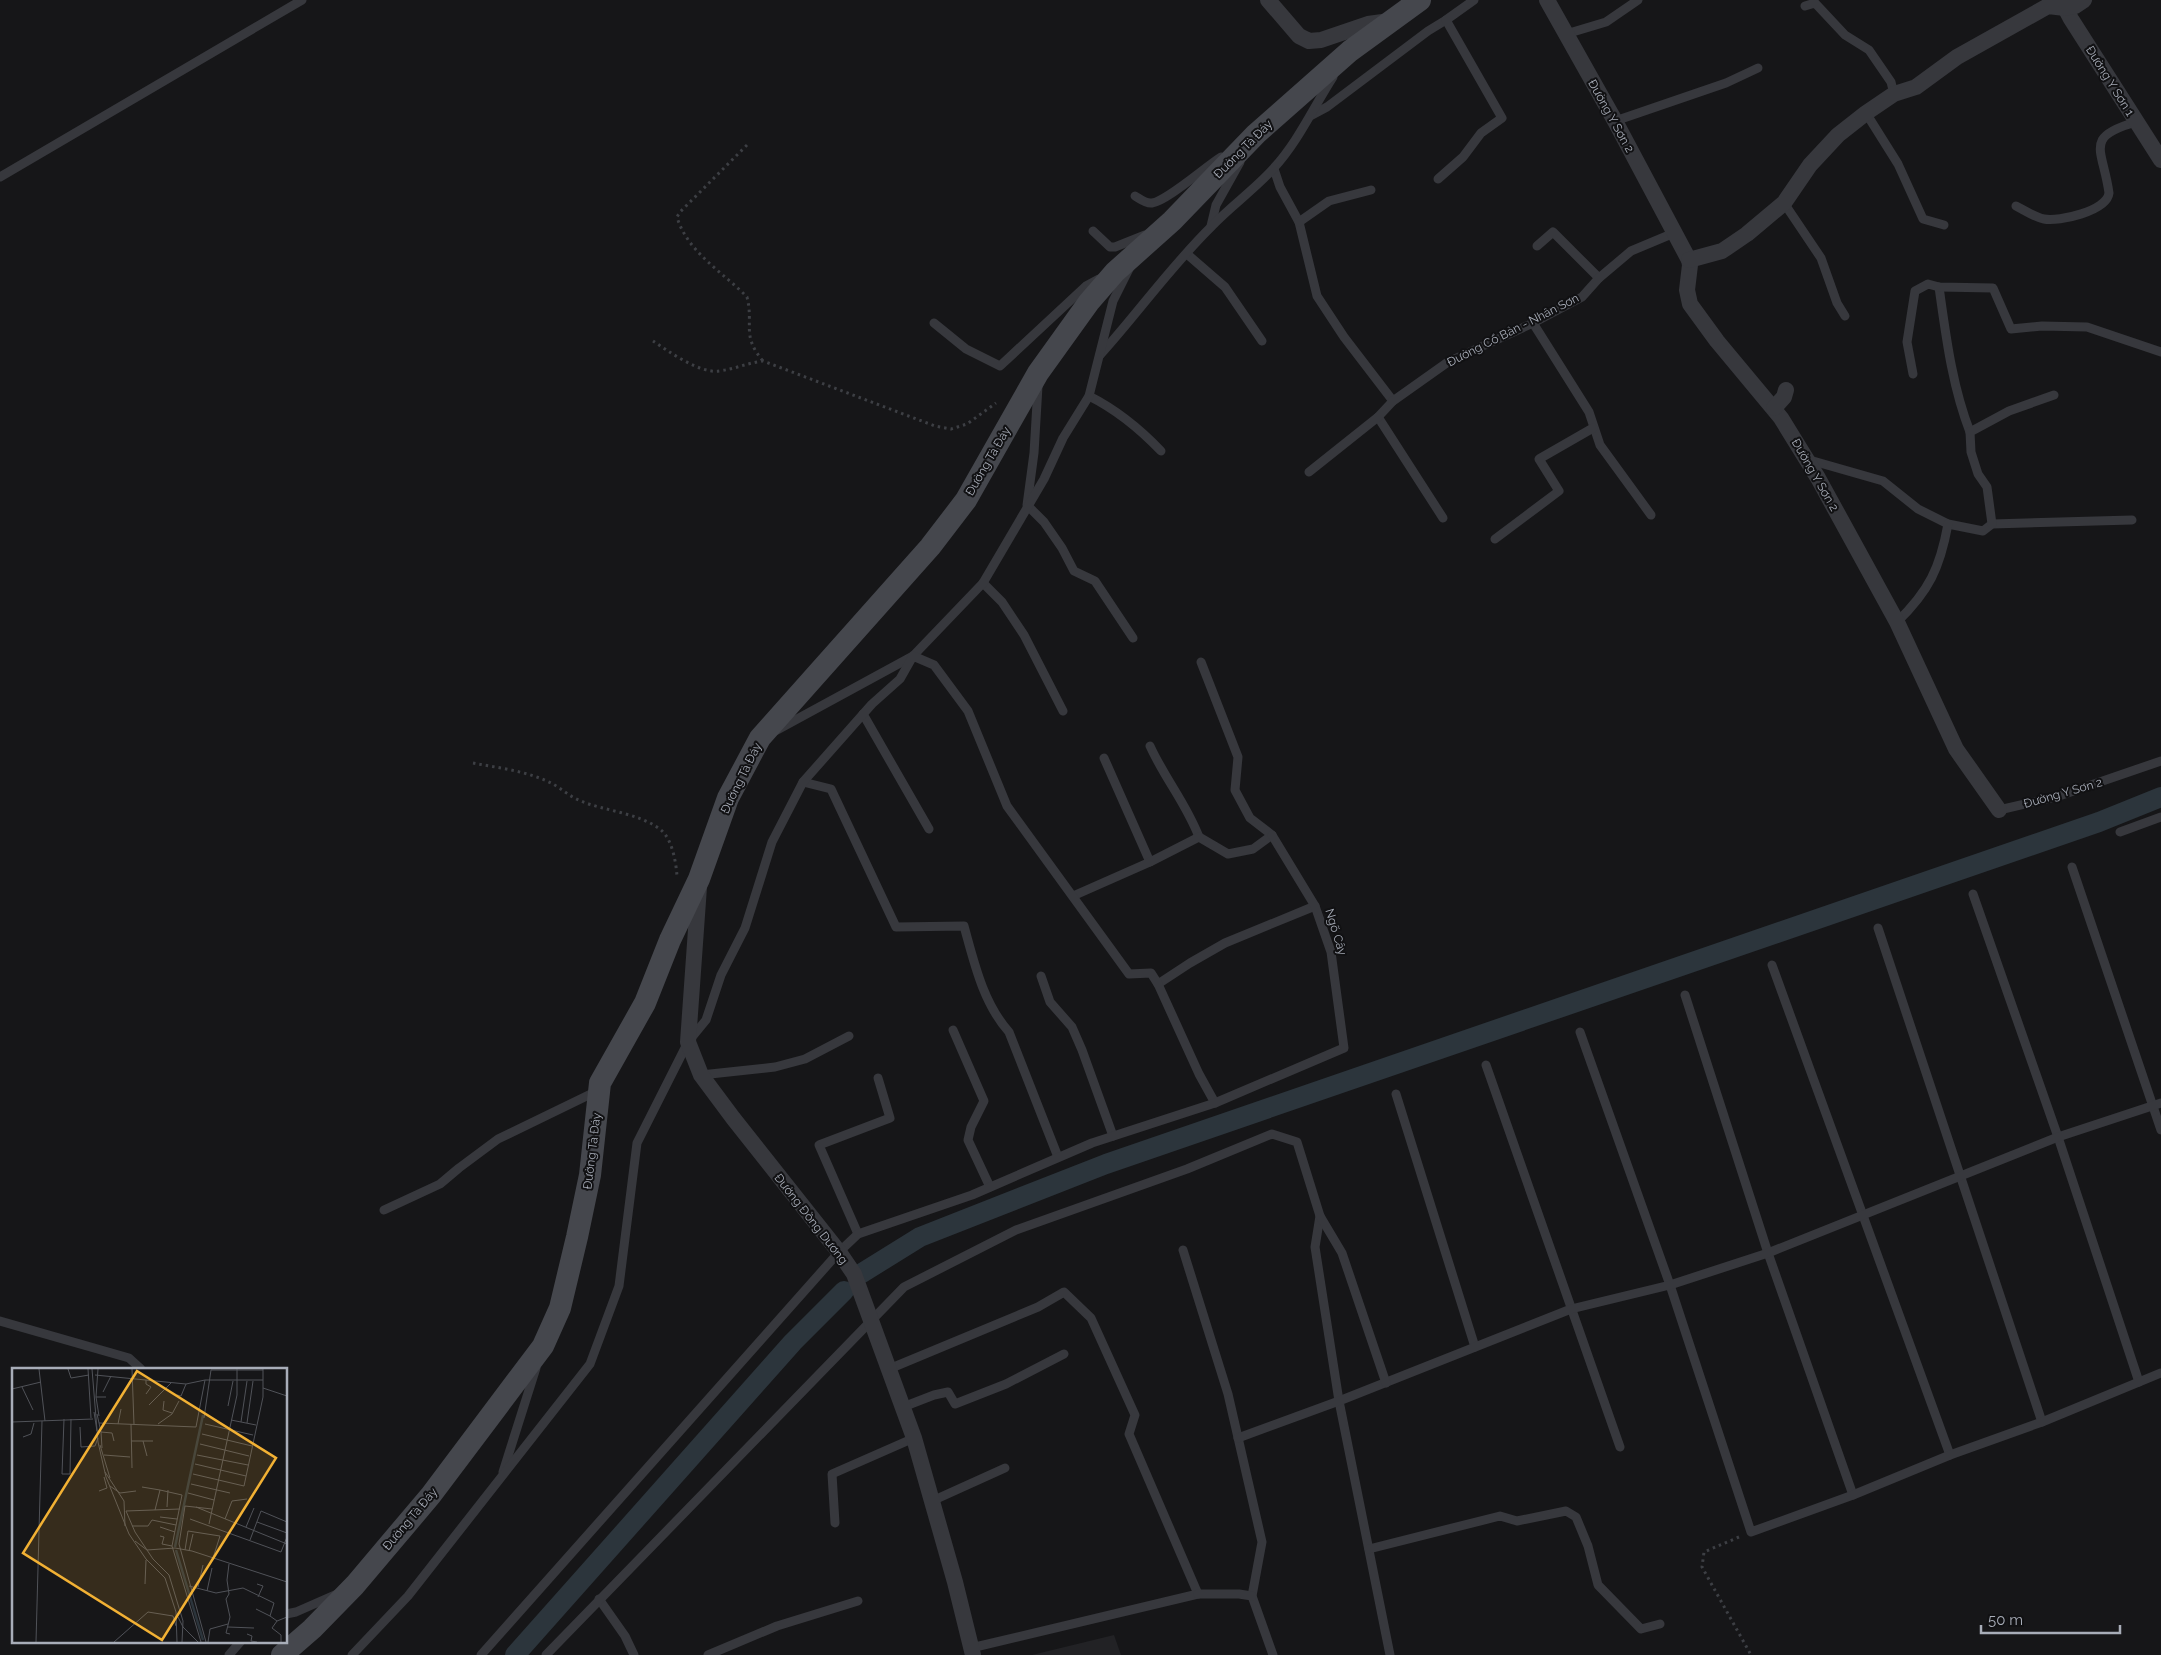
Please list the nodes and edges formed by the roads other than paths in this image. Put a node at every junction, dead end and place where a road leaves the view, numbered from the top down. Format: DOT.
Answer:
graph roads {
  1 [pos="302,0"];
  2 [pos="1268,0"];
  3 [pos="1414,0"];
  4 [pos="1420,0"];
  5 [pos="1474,0"];
  6 [pos="1547,0"];
  7 [pos="1638,0"];
  8 [pos="2084,0"];
  9 [pos="1813,3"];
  10 [pos="2063,4"];
  11 [pos="1396,19"];
  12 [pos="1446,20"];
  13 [pos="1566,34"];
  14 [pos="1350,51"];
  15 [pos="1758,68"];
  16 [pos="1894,94"];
  17 [pos="1866,113"];
  18 [pos="1312,115"];
  19 [pos="1615,121"];
  20 [pos="2136,122"];
  21 [pos="1252,138"];
  22 [pos="2161,160"];
  23 [pos="1274,169"];
  24 [pos="0,177"];
  25 [pos="1438,179"];
  26 [pos="1372,190"];
  27 [pos="1135,196"];
  28 [pos="1784,203"];
  29 [pos="2016,206"];
  30 [pos="1172,221"];
  31 [pos="1299,222"];
  32 [pos="1944,225"];
  33 [pos="1211,226"];
  34 [pos="1093,231"];
  35 [pos="1674,233"];
  36 [pos="1537,246"];
  37 [pos="1187,254"];
  38 [pos="1689,260"];
  39 [pos="1124,265"];
  40 [pos="1598,278"];
  41 [pos="1939,287"];
  42 [pos="1845,316"];
  43 [pos="934,323"];
  44 [pos="1533,323"];
  45 [pos="1262,341"];
  46 [pos="2161,352"];
  47 [pos="1100,355"];
  48 [pos="1038,373"];
  49 [pos="1913,374"];
  50 [pos="1786,390"];
  51 [pos="2054,395"];
  52 [pos="1089,396"];
  53 [pos="1393,401"];
  54 [pos="1774,408"];
  55 [pos="1378,417"];
  56 [pos="1593,428"];
  57 [pos="1970,432"];
  58 [pos="1161,451"];
  59 [pos="1806,459"];
  60 [pos="1309,472"];
  61 [pos="1027,505"];
  62 [pos="1651,515"];
  63 [pos="1443,518"];
  64 [pos="2132,520"];
  65 [pos="1948,524"];
  66 [pos="1992,524"];
  67 [pos="1495,539"];
  68 [pos="983,583"];
  69 [pos="1897,622"];
  70 [pos="1133,638"];
  71 [pos="913,656"];
  72 [pos="1201,662"];
  73 [pos="1063,711"];
  74 [pos="863,714"];
  75 [pos="760,738"];
  76 [pos="1150,746"];
  77 [pos="1104,758"];
  78 [pos="2161,761"];
  79 [pos="803,782"];
  80 [pos="1999,810"];
  81 [pos="2161,817"];
  82 [pos="929,829"];
  83 [pos="2120,832"];
  84 [pos="1272,835"];
  85 [pos="1200,837"];
  86 [pos="1150,862"];
  87 [pos="2072,867"];
  88 [pos="699,879"];
  89 [pos="1973,894"];
  90 [pos="1072,896"];
  91 [pos="1315,906"];
  92 [pos="1878,928"];
  93 [pos="1772,965"];
  94 [pos="1041,976"];
  95 [pos="1158,984"];
  96 [pos="1685,995"];
  97 [pos="953,1030"];
  98 [pos="1580,1032"];
  99 [pos="850,1036"];
  100 [pos="688,1042"];
  101 [pos="1486,1065"];
  102 [pos="701,1075"];
  103 [pos="878,1078"];
  104 [pos="599,1090"];
  105 [pos="1396,1094"];
  106 [pos="1215,1103"];
  107 [pos="2157,1105"];
  108 [pos="2161,1130"];
  109 [pos="1113,1136"];
  110 [pos="2058,1137"];
  111 [pos="1058,1157"];
  112 [pos="1960,1176"];
  113 [pos="990,1187"];
  114 [pos="384,1210"];
  115 [pos="1862,1215"];
  116 [pos="1320,1216"];
  117 [pos="858,1234"];
  118 [pos="1183,1250"];
  119 [pos="839,1252"];
  120 [pos="1768,1253"];
  121 [pos="1670,1286"];
  122 [pos="1570,1309"];
  123 [pos="0,1321"];
  124 [pos="871,1321"];
  125 [pos="543,1346"];
  126 [pos="1475,1347"];
  127 [pos="1064,1354"];
  128 [pos="140,1368"];
  129 [pos="889,1369"];
  130 [pos="2161,1373"];
  131 [pos="2139,1382"];
  132 [pos="1386,1383"];
  133 [pos="1339,1401"];
  134 [pos="903,1407"];
  135 [pos="2042,1422"];
  136 [pos="914,1438"];
  137 [pos="1238,1438"];
  138 [pos="1620,1447"];
  139 [pos="1950,1455"];
  140 [pos="1005,1468"];
  141 [pos="501,1478"];
  142 [pos="1853,1495"];
  143 [pos="932,1501"];
  144 [pos="835,1523"];
  145 [pos="1369,1549"];
  146 [pos="355,1585"];
  147 [pos="1198,1594"];
  148 [pos="1252,1596"];
  149 [pos="599,1599"];
  150 [pos="858,1601"];
  151 [pos="288,1614"];
  152 [pos="1660,1624"];
  153 [pos="240,1642"];
  154 [pos="972,1651"];
  155 [pos="284,1654"];
  156 [pos="229,1655"];
  157 [pos="352,1655"];
  158 [pos="481,1655"];
  159 [pos="546,1655"];
  160 [pos="634,1655"];
  161 [pos="708,1655"];
  162 [pos="1273,1655"];
  163 [pos="1390,1655"];
  1 -- 24 [label="lane"];
  2 -- 11 [label="street"];
  3 -- 11 [label="street"];
  4 -- 11 [label="street, Đường Tà Đáy"];
  5 -- 12 [label="lane"];
  6 -- 13 [label="street, Đường Y Sơn 2"];
  7 -- 13 [label="lane"];
  8 -- 10 [label="street"];
  9 -- 16 [label="lane"];
  10 -- 16 [label="street"];
  10 -- 20 [label="street, Đường Y Sơn 1"];
  11 -- 14 [label="street, Đường Tà Đáy"];
  12 -- 18 [label="lane"];
  12 -- 25 [label="lane"];
  13 -- 19 [label="street, Đường Y Sơn 2"];
  14 -- 18 [label="lane"];
  14 -- 21 [label="street, Đường Tà Đáy"];
  15 -- 19 [label="lane"];
  16 -- 17 [label="street"];
  17 -- 28 [label="street"];
  17 -- 32 [label="lane"];
  18 -- 23 [label="lane"];
  19 -- 35 [label="street, Đường Y Sơn 2"];
  20 -- 22 [label="street, Đường Y Sơn 1"];
  20 -- 29 [label="lane"];
  21 -- 27 [label="lane"];
  21 -- 30 [label="street, Đường Tà Đáy"];
  21 -- 33 [label="lane"];
  23 -- 31 [label="lane"];
  23 -- 33 [label="lane"];
  26 -- 31 [label="lane"];
  28 -- 38 [label="street"];
  28 -- 42 [label="lane"];
  30 -- 34 [label="lane"];
  30 -- 39 [label="street, Đường Tà Đáy"];
  31 -- 53 [label="lane"];
  33 -- 37 [label="lane"];
  35 -- 38 [label="street, Đường Y Sơn 2"];
  35 -- 40 [label="lane, Đường Cổ Bản - Nhân Sơn"];
  36 -- 40 [label="lane"];
  37 -- 45 [label="lane"];
  37 -- 47 [label="lane"];
  38 -- 54 [label="street, Đường Y Sơn 2"];
  39 -- 43 [label="lane"];
  39 -- 47 [label="lane"];
  39 -- 48 [label="street, Đường Tà Đáy"];
  40 -- 44 [label="lane, Đường Cổ Bản - Nhân Sơn"];
  41 -- 46 [label="lane"];
  41 -- 49 [label="lane"];
  41 -- 57 [label="lane"];
  44 -- 53 [label="lane, Đường Cổ Bản - Nhân Sơn"];
  44 -- 56 [label="lane"];
  47 -- 52 [label="lane"];
  48 -- 61 [label="lane"];
  48 -- 75 [label="street, Đường Tà Đáy"];
  50 -- 54 [label="street"];
  51 -- 57 [label="lane"];
  52 -- 58 [label="lane"];
  52 -- 61 [label="lane"];
  53 -- 55 [label="lane, Đường Cổ Bản - Nhân Sơn"];
  54 -- 59 [label="street, Đường Y Sơn 2"];
  55 -- 60 [label="lane, Đường Cổ Bản - Nhân Sơn"];
  55 -- 63 [label="lane"];
  56 -- 62 [label="lane"];
  56 -- 67 [label="lane"];
  57 -- 66 [label="lane"];
  59 -- 65 [label="lane"];
  59 -- 69 [label="street, Đường Y Sơn 2"];
  61 -- 68 [label="lane"];
  61 -- 70 [label="lane"];
  64 -- 66 [label="lane"];
  65 -- 66 [label="lane"];
  65 -- 69 [label="lane"];
  68 -- 71 [label="lane"];
  68 -- 73 [label="lane"];
  69 -- 80 [label="street, Đường Y Sơn 2"];
  71 -- 74 [label="lane"];
  71 -- 75 [label="lane"];
  71 -- 90 [label="lane"];
  72 -- 84 [label="lane"];
  74 -- 79 [label="lane"];
  74 -- 82 [label="lane"];
  75 -- 88 [label="street, Đường Tà Đáy"];
  76 -- 85 [label="lane"];
  77 -- 86 [label="lane"];
  78 -- 80 [label="lane, Đường Y Sơn 2"];
  79 -- 100 [label="lane"];
  79 -- 111 [label="lane"];
  81 -- 83 [label="lane"];
  84 -- 85 [label="lane"];
  84 -- 91 [label="lane, Ngõ Cây"];
  85 -- 86 [label="lane"];
  86 -- 90 [label="lane"];
  87 -- 107 [label="lane"];
  88 -- 100 [label="street, Đường Đồng Dương"];
  88 -- 104 [label="street, Đường Tà Đáy"];
  89 -- 110 [label="lane"];
  90 -- 95 [label="lane"];
  91 -- 95 [label="lane"];
  91 -- 106 [label="lane, Ngõ Cây"];
  92 -- 112 [label="lane"];
  93 -- 115 [label="lane"];
  94 -- 109 [label="lane"];
  95 -- 106 [label="lane"];
  96 -- 120 [label="lane"];
  97 -- 113 [label="lane"];
  98 -- 121 [label="lane"];
  99 -- 102 [label="lane"];
  100 -- 102 [label="street, Đường Đồng Dương"];
  100 -- 141 [label="lane"];
  101 -- 122 [label="lane"];
  102 -- 119 [label="street, Đường Đồng Dương"];
  103 -- 117 [label="lane"];
  104 -- 114 [label="lane"];
  104 -- 125 [label="street, Đường Tà Đáy"];
  105 -- 126 [label="lane"];
  106 -- 109 [label="lane"];
  107 -- 108 [label="lane"];
  107 -- 110 [label="lane"];
  109 -- 111 [label="lane"];
  110 -- 112 [label="lane"];
  110 -- 131 [label="lane"];
  111 -- 113 [label="lane"];
  112 -- 115 [label="lane"];
  112 -- 135 [label="lane"];
  113 -- 117 [label="lane"];
  115 -- 120 [label="lane"];
  115 -- 139 [label="lane"];
  116 -- 124 [label="lane"];
  116 -- 132 [label="lane"];
  116 -- 133 [label="lane"];
  117 -- 119 [label="lane"];
  118 -- 137 [label="lane"];
  119 -- 124 [label="street, Đường Đồng Dương"];
  119 -- 158 [label="lane"];
  120 -- 121 [label="lane"];
  120 -- 142 [label="lane"];
  121 -- 122 [label="lane"];
  121 -- 142 [label="lane"];
  122 -- 126 [label="lane"];
  122 -- 138 [label="lane"];
  123 -- 128 [label="lane"];
  124 -- 129 [label="street, Đường Đồng Dương"];
  124 -- 149 [label="lane"];
  125 -- 141 [label="lane"];
  125 -- 146 [label="street, Đường Tà Đáy"];
  126 -- 132 [label="lane"];
  127 -- 134 [label="lane"];
  129 -- 134 [label="street, Đường Đồng Dương"];
  129 -- 147 [label="lane"];
  130 -- 131 [label="lane"];
  131 -- 135 [label="lane"];
  132 -- 133 [label="lane"];
  133 -- 137 [label="lane"];
  133 -- 145 [label="lane"];
  134 -- 136 [label="street, Đường Đồng Dương"];
  135 -- 139 [label="lane"];
  136 -- 143 [label="street, Đường Đồng Dương"];
  136 -- 144 [label="lane"];
  137 -- 148 [label="lane"];
  139 -- 142 [label="lane"];
  140 -- 143 [label="lane"];
  141 -- 157 [label="lane"];
  143 -- 154 [label="street, Đường Đồng Dương"];
  145 -- 152 [label="lane"];
  145 -- 163 [label="lane"];
  146 -- 151 [label="lane"];
  146 -- 155 [label="street, Đường Tà Đáy"];
  147 -- 148 [label="lane"];
  147 -- 154 [label="lane"];
  148 -- 162 [label="lane"];
  149 -- 159 [label="lane"];
  149 -- 160 [label="lane"];
  150 -- 161 [label="lane"];
  153 -- 156 [label="lane"];
}
